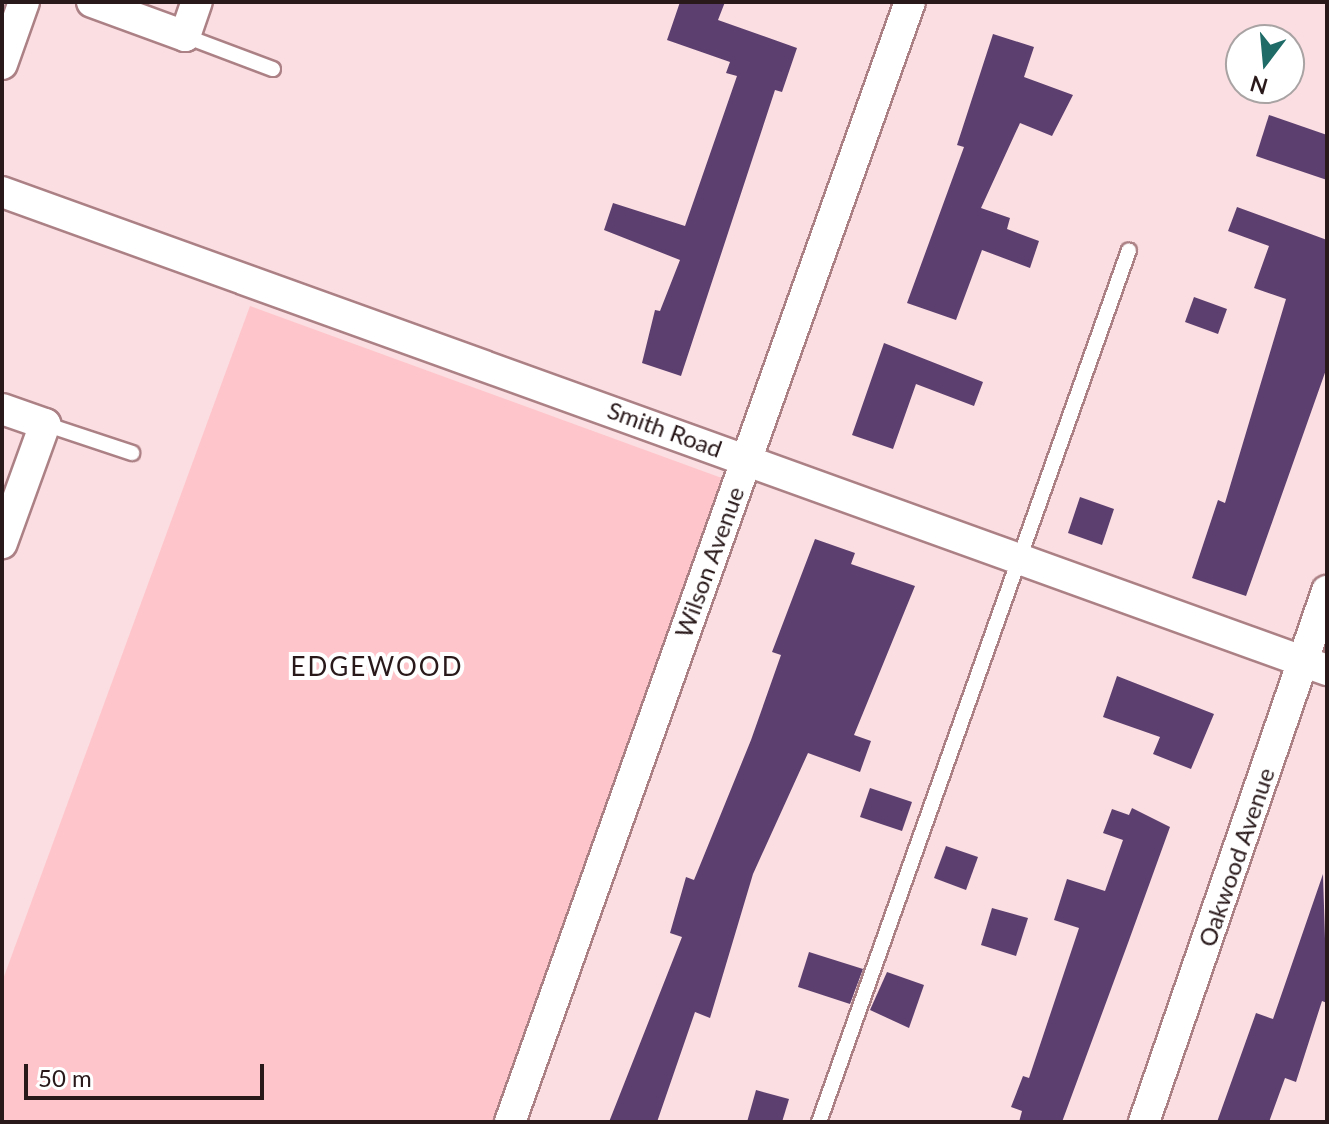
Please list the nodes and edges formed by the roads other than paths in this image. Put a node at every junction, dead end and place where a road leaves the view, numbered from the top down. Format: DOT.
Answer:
graph roads {
  1 [pos="24,2"];
  2 [pos="92,2"];
  3 [pos="197,2"];
  4 [pos="910,2"];
  5 [pos="185,36"];
  6 [pos="2,64"];
  7 [pos="273,69"];
  8 [pos="2,192"];
  9 [pos="1129,250"];
  10 [pos="2,409"];
  11 [pos="45,424"];
  12 [pos="132,453"];
  13 [pos="746,458"];
  14 [pos="2,543"];
  15 [pos="1021,558"];
  16 [pos="1327,591"];
  17 [pos="1315,666"];
  18 [pos="510,1122"];
  19 [pos="819,1122"];
  20 [pos="1144,1122"];
  1 -- 6 [label="street"];
  2 -- 5 [label="street"];
  3 -- 5 [label="street"];
  4 -- 13 [label="street, Wilson Avenue"];
  5 -- 7 [label="lane"];
  8 -- 13 [label="street, Smith Road"];
  9 -- 15 [label="lane"];
  10 -- 11 [label="street"];
  11 -- 12 [label="lane"];
  11 -- 14 [label="street"];
  13 -- 15 [label="street, Smith Road"];
  13 -- 18 [label="street, Wilson Avenue"];
  15 -- 17 [label="street, Smith Road"];
  15 -- 19 [label="lane"];
  16 -- 17 [label="street, Oakwood Avenue"];
  17 -- 20 [label="street, Oakwood Avenue"];
}
